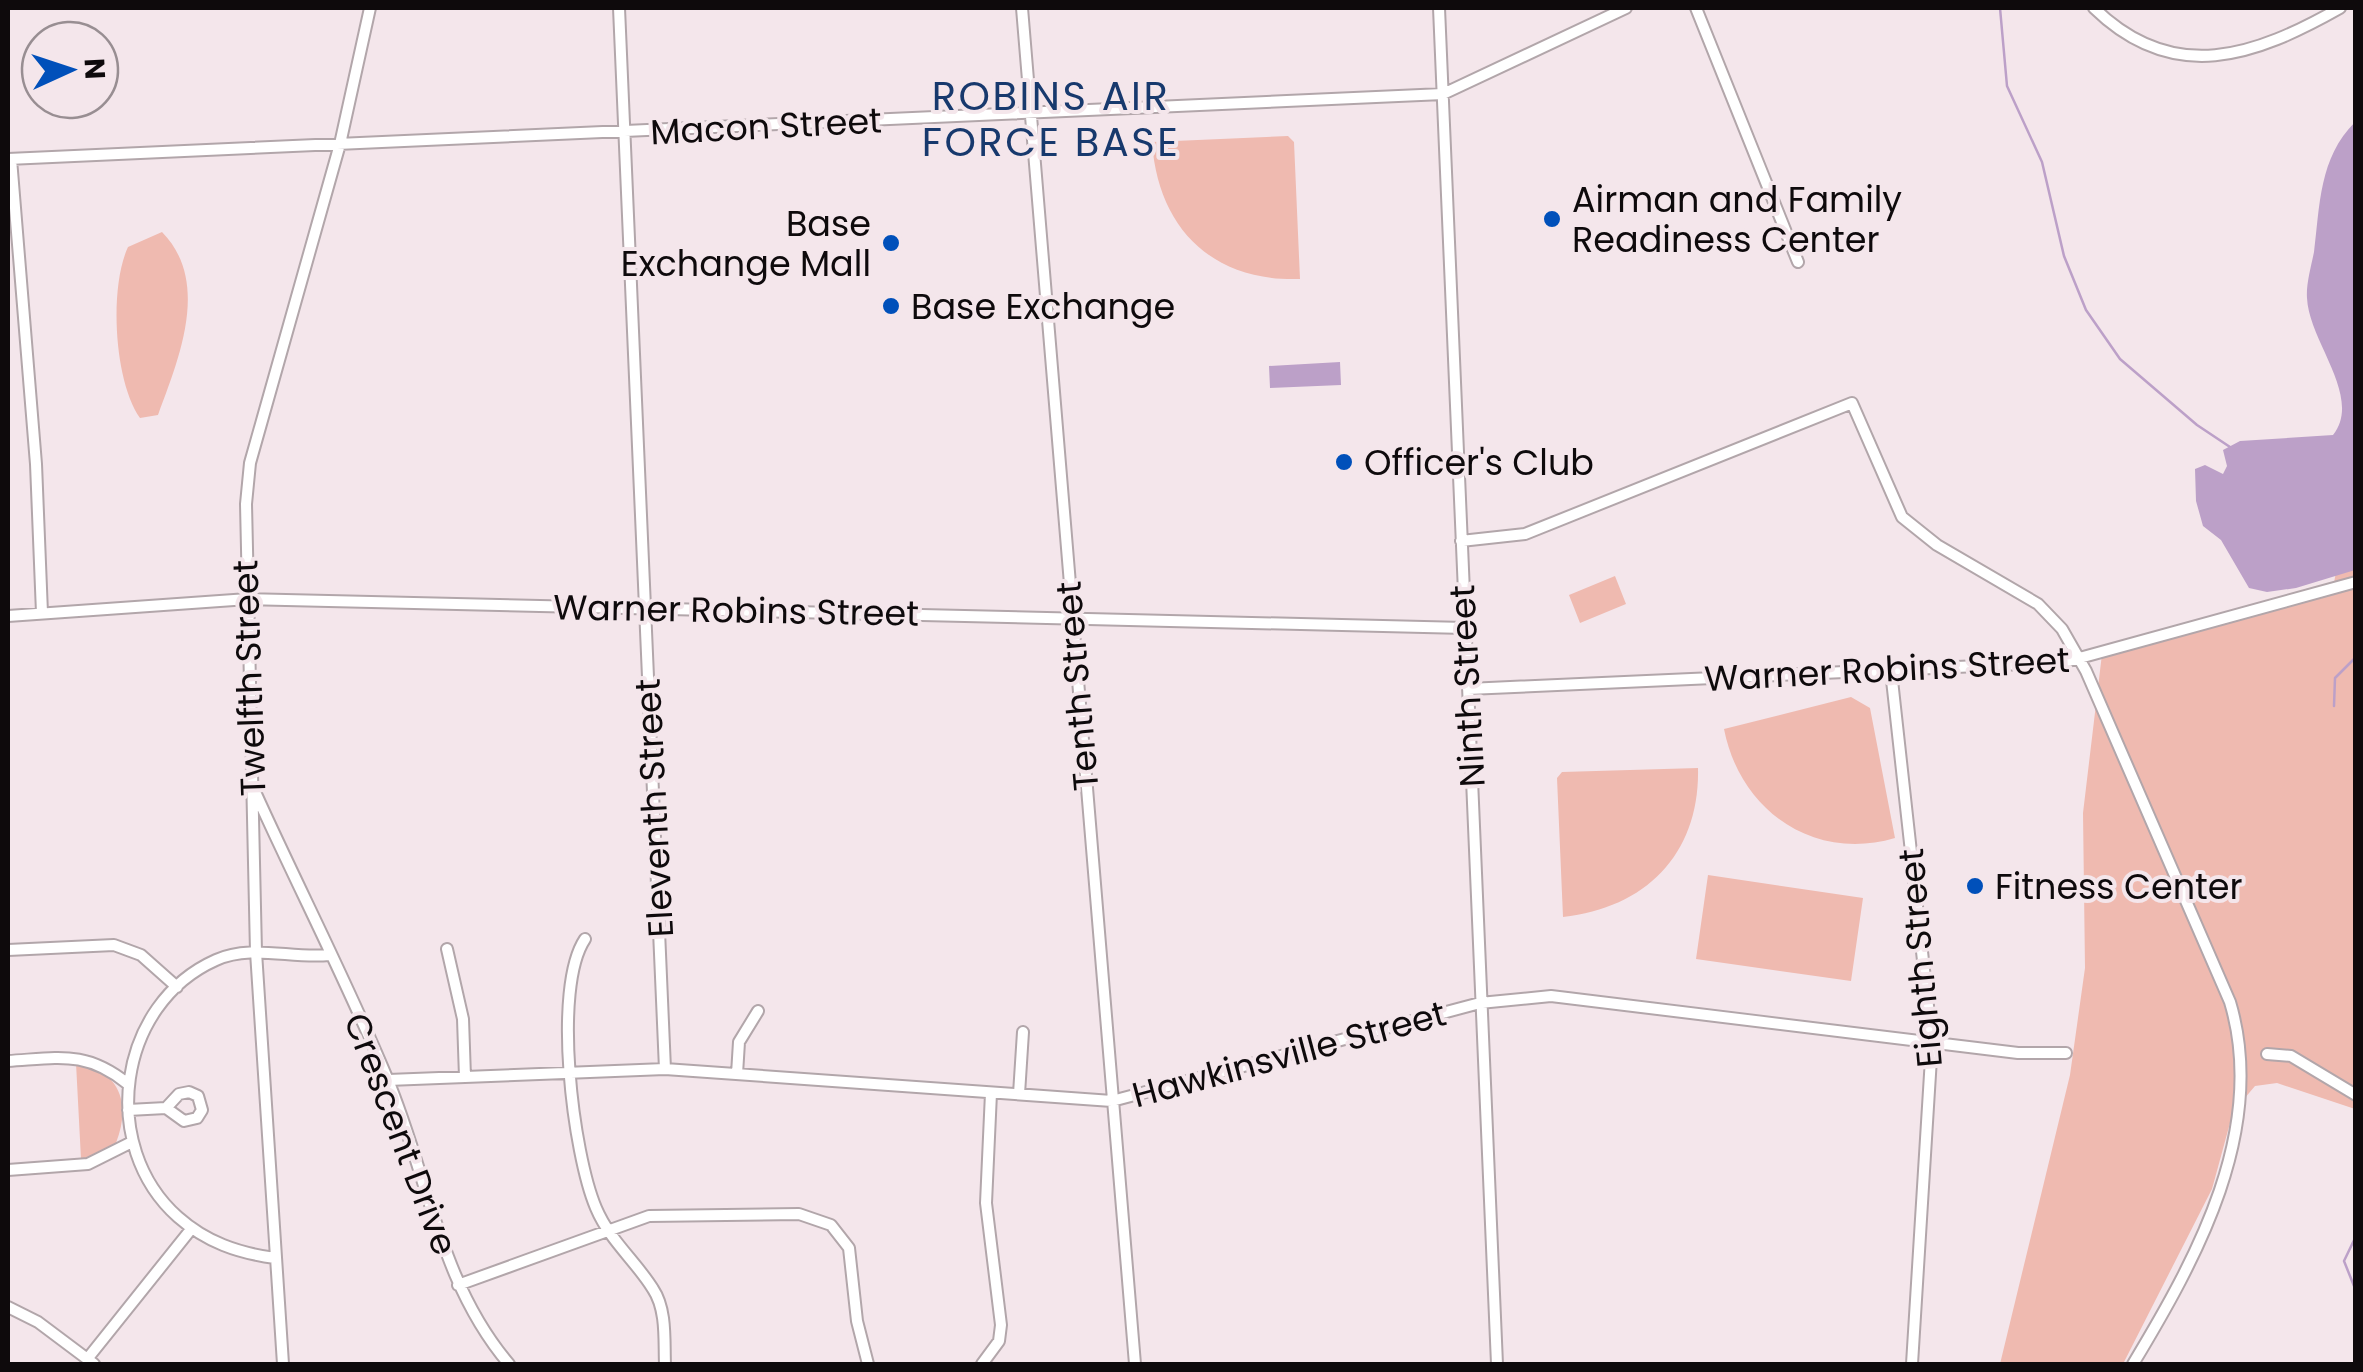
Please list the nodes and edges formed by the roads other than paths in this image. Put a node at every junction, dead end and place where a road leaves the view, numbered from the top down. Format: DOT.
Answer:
graph roads {
  1 [pos="370,8"];
  2 [pos="618,8"];
  3 [pos="1022,8"];
  4 [pos="1439,8"];
  5 [pos="1626,8"];
  6 [pos="1696,8"];
  7 [pos="2094,8"];
  8 [pos="2340,8"];
  9 [pos="1443,94"];
  10 [pos="1031,112"];
  11 [pos="624,133"];
  12 [pos="340,144"];
  13 [pos="9,159"];
  14 [pos="1798,262"];
  15 [pos="1461,541"];
  16 [pos="2356,582"];
  17 [pos="248,599"];
  18 [pos="644,608"];
  19 [pos="42,613"];
  20 [pos="8,616"];
  21 [pos="1072,618"];
  22 [pos="1464,628"];
  23 [pos="2080,659"];
  24 [pos="1892,671"];
  25 [pos="1468,689"];
  26 [pos="253,788"];
  27 [pos="585,939"];
  28 [pos="448,949"];
  29 [pos="8,950"];
  30 [pos="256,952"];
  31 [pos="329,955"];
  32 [pos="176,986"];
  33 [pos="1480,1003"];
  34 [pos="758,1011"];
  35 [pos="1022,1032"];
  36 [pos="1932,1042"];
  37 [pos="2066,1053"];
  38 [pos="2266,1054"];
  39 [pos="8,1060"];
  40 [pos="665,1070"];
  41 [pos="572,1072"];
  42 [pos="737,1074"];
  43 [pos="465,1076"];
  44 [pos="388,1080"];
  45 [pos="128,1084"];
  46 [pos="991,1093"];
  47 [pos="1018,1094"];
  48 [pos="2356,1095"];
  49 [pos="1112,1101"];
  50 [pos="166,1108"];
  51 [pos="128,1110"];
  52 [pos="132,1142"];
  53 [pos="8,1170"];
  54 [pos="192,1228"];
  55 [pos="606,1229"];
  56 [pos="275,1258"];
  57 [pos="458,1285"];
  58 [pos="8,1307"];
  59 [pos="91,1361"];
  60 [pos="283,1364"];
  61 [pos="509,1364"];
  62 [pos="665,1364"];
  63 [pos="868,1364"];
  64 [pos="982,1364"];
  65 [pos="1135,1364"];
  66 [pos="1496,1364"];
  67 [pos="1912,1364"];
  68 [pos="2133,1364"];
  1 -- 12 [label="street, Twelfth Street"];
  2 -- 11 [label="street, Eleventh Street"];
  3 -- 10 [label="street, Tenth Street"];
  4 -- 9 [label="street, Ninth Street"];
  5 -- 9 [label="street, Macon Street"];
  6 -- 14 [label="street"];
  7 -- 8 [label="street"];
  9 -- 10 [label="street, Macon Street"];
  9 -- 15 [label="street, Ninth Street"];
  10 -- 11 [label="street, Macon Street"];
  10 -- 21 [label="street, Tenth Street"];
  11 -- 12 [label="street, Macon Street"];
  11 -- 18 [label="street, Eleventh Street"];
  12 -- 13 [label="street, Macon Street"];
  12 -- 17 [label="street, Twelfth Street"];
  13 -- 19 [label="street"];
  15 -- 22 [label="street, Ninth Street"];
  15 -- 23 [label="street"];
  16 -- 23 [label="street, Warner Robins Street"];
  17 -- 18 [label="street, Warner Robins Street"];
  17 -- 19 [label="street, Warner Robins Street"];
  17 -- 26 [label="street, Twelfth Street"];
  18 -- 21 [label="street, Warner Robins Street"];
  18 -- 40 [label="street, Eleventh Street"];
  19 -- 20 [label="street, Warner Robins Street"];
  21 -- 22 [label="street, Warner Robins Street"];
  21 -- 49 [label="street, Tenth Street"];
  22 -- 25 [label="street, Ninth Street"];
  23 -- 24 [label="street, Warner Robins Street"];
  23 -- 68 [label="street"];
  24 -- 25 [label="street, Warner Robins Street"];
  24 -- 36 [label="street, Eighth Street"];
  25 -- 33 [label="street, Ninth Street"];
  26 -- 30 [label="street, Twelfth Street"];
  26 -- 31 [label="street, Crescent Drive"];
  27 -- 41 [label="street"];
  28 -- 43 [label="street"];
  29 -- 32 [label="street"];
  30 -- 31 [label="street"];
  30 -- 32 [label="street"];
  30 -- 56 [label="street, Twelfth Street"];
  31 -- 44 [label="street, Crescent Drive"];
  32 -- 45 [label="street"];
  33 -- 36 [label="street, Hawkinsville Street"];
  33 -- 49 [label="street, Hawkinsville Street"];
  33 -- 66 [label="street, Ninth Street"];
  34 -- 42 [label="street"];
  35 -- 47 [label="street"];
  36 -- 37 [label="street, Hawkinsville Street"];
  36 -- 67 [label="street, Eighth Street"];
  38 -- 48 [label="street"];
  39 -- 45 [label="street"];
  40 -- 41 [label="street, Hawkinsville Street"];
  40 -- 42 [label="street, Hawkinsville Street"];
  41 -- 43 [label="street, Hawkinsville Street"];
  41 -- 55 [label="street"];
  42 -- 46 [label="street, Hawkinsville Street"];
  43 -- 44 [label="street, Hawkinsville Street"];
  44 -- 57 [label="street, Crescent Drive"];
  45 -- 51 [label="street"];
  46 -- 47 [label="street, Hawkinsville Street"];
  46 -- 64 [label="street"];
  47 -- 49 [label="street, Hawkinsville Street"];
  49 -- 65 [label="street, Tenth Street"];
  50 -- 51 [label="street"];
  51 -- 52 [label="street"];
  52 -- 53 [label="street"];
  52 -- 54 [label="street"];
  54 -- 56 [label="street"];
  54 -- 59 [label="street"];
  55 -- 57 [label="street"];
  55 -- 62 [label="street"];
  55 -- 63 [label="street"];
  56 -- 60 [label="street, Twelfth Street"];
  57 -- 61 [label="street, Crescent Drive"];
  58 -- 59 [label="street"];
}
